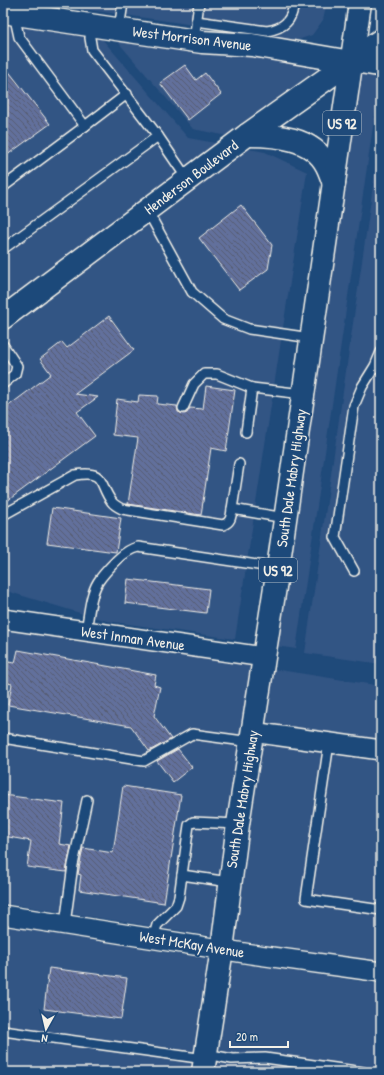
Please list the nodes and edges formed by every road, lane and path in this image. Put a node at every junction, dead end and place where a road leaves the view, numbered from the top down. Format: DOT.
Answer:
graph roads {
  1 [pos="123,3"];
  2 [pos="199,3"];
  3 [pos="294,3"];
  4 [pos="360,3"];
  5 [pos="11,10"];
  6 [pos="91,25"];
  7 [pos="119,29"];
  8 [pos="195,31"];
  9 [pos="381,40"];
  10 [pos="351,62"];
  11 [pos="381,67"];
  12 [pos="127,94"];
  13 [pos="85,126"];
  14 [pos="247,135"];
  15 [pos="158,136"];
  16 [pos="188,180"];
  17 [pos="334,184"];
  18 [pos="3,187"];
  19 [pos="147,210"];
  20 [pos="3,249"];
  21 [pos="3,318"];
  22 [pos="311,338"];
  23 [pos="3,345"];
  24 [pos="381,352"];
  25 [pos="3,384"];
  26 [pos="252,388"];
  27 [pos="303,394"];
  28 [pos="183,408"];
  29 [pos="246,432"];
  30 [pos="239,464"];
  31 [pos="232,509"];
  32 [pos="3,515"];
  33 [pos="3,518"];
  34 [pos="285,518"];
  35 [pos="278,568"];
  36 [pos="354,571"];
  37 [pos="3,618"];
  38 [pos="86,631"];
  39 [pos="263,657"];
  40 [pos="252,737"];
  41 [pos="3,738"];
  42 [pos="329,743"];
  43 [pos="381,750"];
  44 [pos="87,800"];
  45 [pos="238,824"];
  46 [pos="182,875"];
  47 [pos="229,882"];
  48 [pos="381,910"];
  49 [pos="3,915"];
  50 [pos="65,924"];
  51 [pos="153,938"];
  52 [pos="222,949"];
  53 [pos="381,972"];
  54 [pos="3,1031"];
  55 [pos="205,1062"];
  56 [pos="363,1072"];
  1 -- 7 [label="lane"];
  2 -- 8 [label="lane"];
  3 -- 8 [label="lane"];
  4 -- 10 [label="main road, South Dale Mabry Highway / US 92"];
  5 -- 6 [label="main road, West Morrison Avenue"];
  5 -- 13 [label="lane"];
  6 -- 7 [label="main road, West Morrison Avenue"];
  6 -- 12 [label="lane"];
  7 -- 8 [label="main road, West Morrison Avenue"];
  8 -- 10 [label="main road, West Morrison Avenue"];
  9 -- 10 [label="main road, Henderson Boulevard"];
  10 -- 11 [label="street, West Morrison Avenue"];
  10 -- 14 [label="main road, Henderson Boulevard"];
  10 -- 17 [label="main road, South Dale Mabry Highway / US 92"];
  12 -- 13 [label="lane"];
  12 -- 15 [label="lane"];
  13 -- 18 [label="lane"];
  14 -- 16 [label="main road, Henderson Boulevard"];
  14 -- 17 [label="main road"];
  15 -- 16 [label="lane"];
  15 -- 20 [label="lane"];
  16 -- 19 [label="main road, Henderson Boulevard"];
  17 -- 22 [label="main road, South Dale Mabry Highway / US 92"];
  19 -- 21 [label="main road, Henderson Boulevard"];
  19 -- 22 [label="lane"];
  22 -- 27 [label="main road, South Dale Mabry Highway / US 92"];
  23 -- 25 [label="lane"];
  24 -- 36 [label="lane"];
  26 -- 27 [label="lane"];
  26 -- 28 [label="lane"];
  26 -- 29 [label="lane"];
  27 -- 34 [label="main road, South Dale Mabry Highway / US 92"];
  30 -- 31 [label="lane"];
  31 -- 32 [label="lane"];
  31 -- 34 [label="lane"];
  32 -- 33 [label="lane"];
  34 -- 35 [label="main road, South Dale Mabry Highway / US 92"];
  35 -- 38 [label="lane"];
  35 -- 39 [label="main road, South Dale Mabry Highway / US 92"];
  37 -- 38 [label="street, West Inman Avenue"];
  38 -- 39 [label="street, West Inman Avenue"];
  39 -- 40 [label="main road, South Dale Mabry Highway / US 92"];
  40 -- 41 [label="lane"];
  40 -- 42 [label="street"];
  40 -- 45 [label="main road, South Dale Mabry Highway / US 92"];
  42 -- 43 [label="street"];
  42 -- 48 [label="lane"];
  44 -- 50 [label="lane"];
  45 -- 46 [label="lane"];
  45 -- 47 [label="main road, South Dale Mabry Highway / US 92"];
  46 -- 47 [label="lane"];
  46 -- 51 [label="lane"];
  47 -- 52 [label="main road, South Dale Mabry Highway / US 92"];
  49 -- 50 [label="street, West McKay Avenue"];
  50 -- 51 [label="street, West McKay Avenue"];
  51 -- 52 [label="street, West McKay Avenue"];
  52 -- 53 [label="street, West McKay Avenue"];
  52 -- 55 [label="main road, South Dale Mabry Highway / US 92"];
  54 -- 55 [label="lane"];
  55 -- 56 [label="lane"];
}
